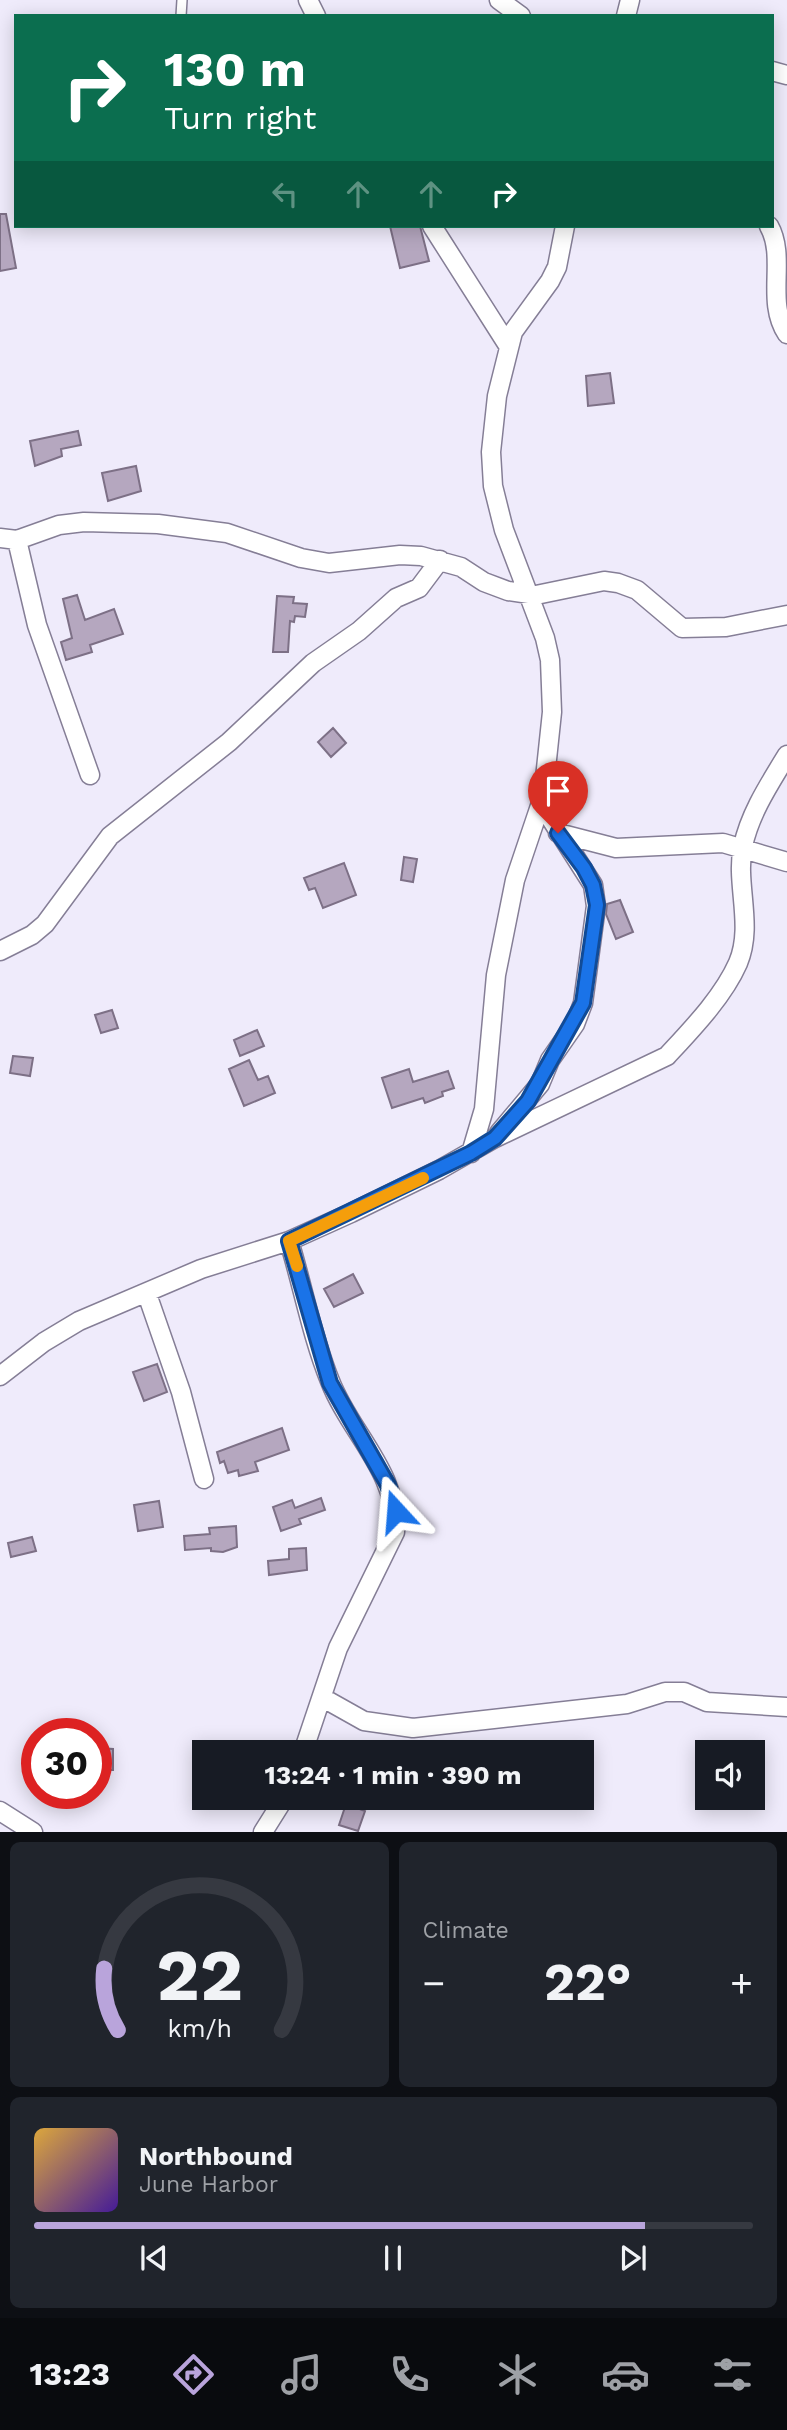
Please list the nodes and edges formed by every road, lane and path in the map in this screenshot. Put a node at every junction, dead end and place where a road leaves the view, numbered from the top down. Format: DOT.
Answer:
graph roads {
  1 [pos="499,0"];
  2 [pos="519,14"];
  3 [pos="433,228"];
  4 [pos="565,228"];
  5 [pos="770,228"];
  6 [pos="787,334"];
  7 [pos="509,347"];
  8 [pos="8,539"];
  9 [pos="440,560"];
  10 [pos="527,593"];
  11 [pos="787,615"];
  12 [pos="787,755"];
  13 [pos="90,775"];
  14 [pos="543,797"];
  15 [pos="558,833"];
  16 [pos="743,847"];
  17 [pos="787,862"];
  18 [pos="0,951"];
  19 [pos="495,1138"];
  20 [pos="471,1153"];
  21 [pos="289,1241"];
  22 [pos="147,1294"];
  23 [pos="0,1376"];
  24 [pos="204,1479"];
  25 [pos="323,1698"];
  26 [pos="787,1706"];
  27 [pos="307,1740"];
  28 [pos="277,1810"];
  29 [pos="0,1811"];
  30 [pos="33,1832"];
  31 [pos="263,1832"];
  1 -- 2 [label="street"];
  3 -- 7 [label="street"];
  4 -- 7 [label="street"];
  5 -- 6 [label="street"];
  7 -- 10 [label="street"];
  8 -- 9 [label="street"];
  8 -- 13 [label="street"];
  9 -- 10 [label="street"];
  9 -- 18 [label="street"];
  10 -- 11 [label="street"];
  10 -- 14 [label="street"];
  12 -- 16 [label="street"];
  14 -- 15 [label="street"];
  14 -- 20 [label="street"];
  15 -- 16 [label="street"];
  15 -- 19 [label="street"];
  16 -- 17 [label="street"];
  16 -- 19 [label="street"];
  19 -- 20 [label="street"];
  20 -- 21 [label="street"];
  21 -- 22 [label="street"];
  21 -- 25 [label="street"];
  22 -- 23 [label="street"];
  22 -- 24 [label="street"];
  25 -- 26 [label="street"];
  25 -- 27 [label="street"];
  28 -- 31 [label="street"];
  29 -- 30 [label="street"];
}
